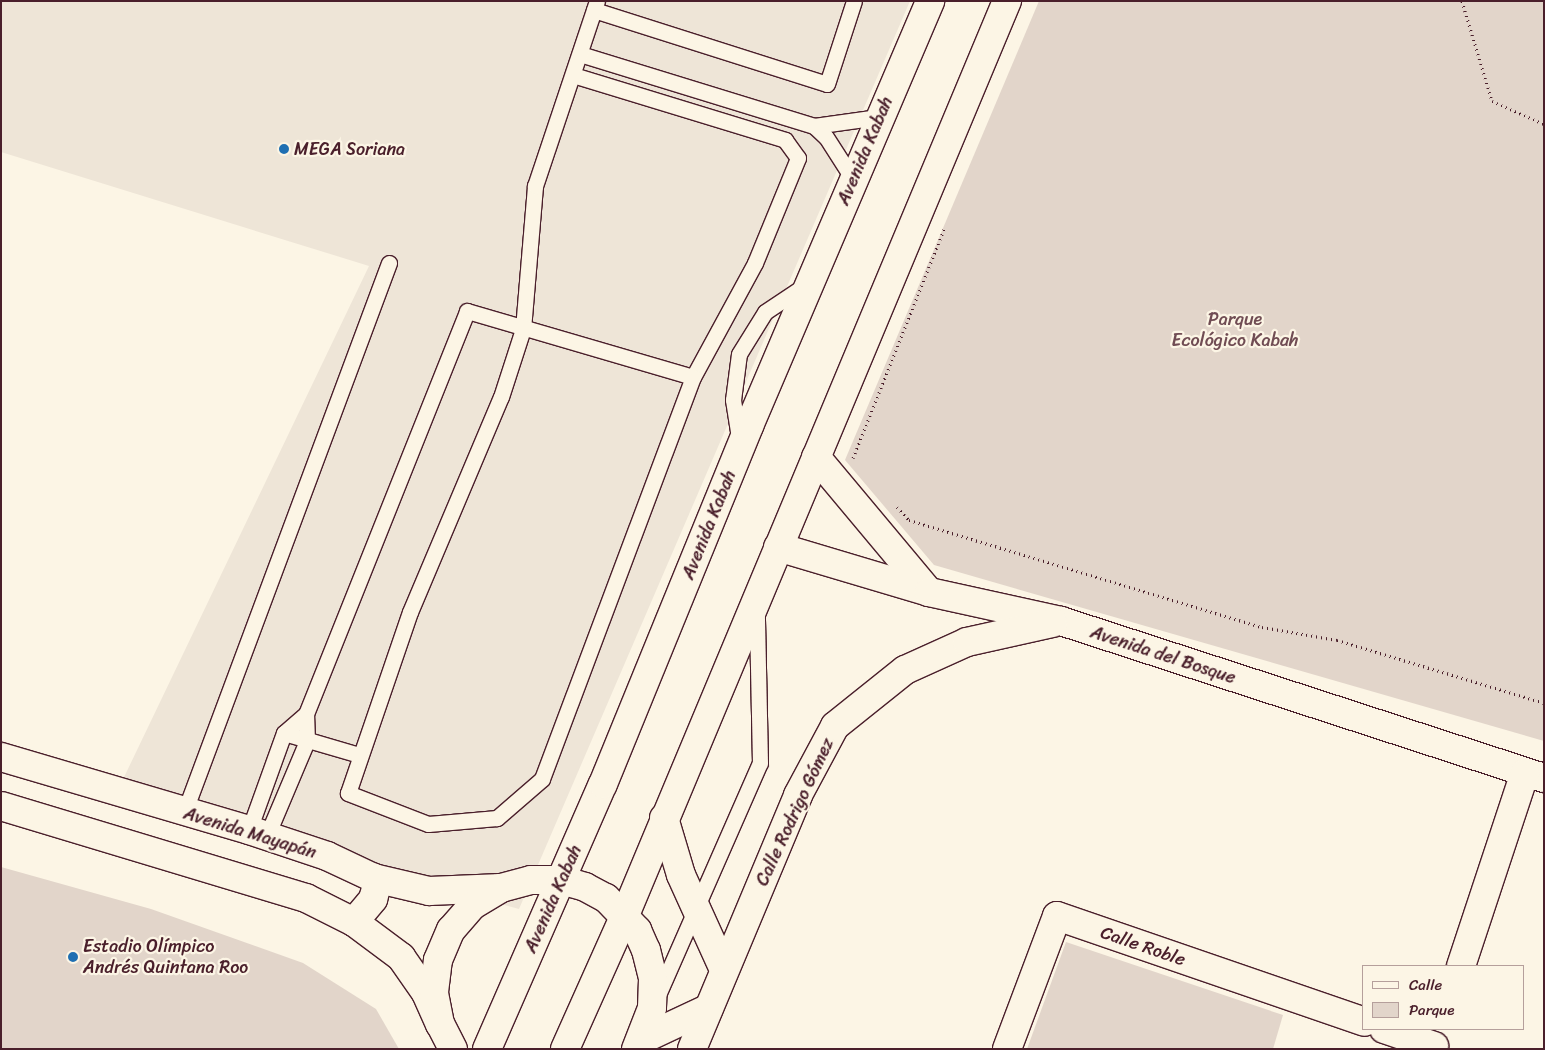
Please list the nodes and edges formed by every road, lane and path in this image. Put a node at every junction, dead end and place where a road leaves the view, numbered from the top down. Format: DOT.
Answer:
graph roads {
  1 [pos="854,1"];
  2 [pos="930,1"];
  3 [pos="1007,1"];
  4 [pos="1462,1"];
  5 [pos="596,6"];
  6 [pos="580,54"];
  7 [pos="573,75"];
  8 [pos="878,117"];
  9 [pos="1544,124"];
  10 [pos="814,126"];
  11 [pos="853,179"];
  12 [pos="948,221"];
  13 [pos="389,262"];
  14 [pos="811,282"];
  15 [pos="523,329"];
  16 [pos="693,377"];
  17 [pos="740,447"];
  18 [pos="816,457"];
  19 [pos="859,466"];
  20 [pos="890,500"];
  21 [pos="778,547"];
  22 [pos="929,592"];
  23 [pos="757,598"];
  24 [pos="1061,621"];
  25 [pos="1544,703"];
  26 [pos="306,714"];
  27 [pos="284,733"];
  28 [pos="308,741"];
  29 [pos="359,755"];
  30 [pos="1,757"];
  31 [pos="1534,775"];
  32 [pos="1,806"];
  33 [pos="184,812"];
  34 [pos="664,818"];
  35 [pos="257,834"];
  36 [pos="374,878"];
  37 [pos="561,880"];
  38 [pos="501,888"];
  39 [pos="697,912"];
  40 [pos="625,915"];
  41 [pos="354,922"];
  42 [pos="1461,965"];
  43 [pos="724,970"];
  44 [pos="652,1008"];
  45 [pos="709,1008"];
  46 [pos="1362,1021"];
  47 [pos="440,1024"];
  48 [pos="1388,1030"];
  49 [pos="1436,1041"];
  50 [pos="639,1044"];
  51 [pos="452,1049"];
  52 [pos="487,1049"];
  53 [pos="565,1049"];
  54 [pos="692,1049"];
  55 [pos="1007,1049"];
  1 -- 5 [label="lane"];
  2 -- 8 [label="street, Avenida Kabah"];
  3 -- 18 [label="street"];
  4 -- 9 [label="path"];
  5 -- 6 [label="lane"];
  6 -- 7 [label="lane"];
  6 -- 10 [label="lane"];
  7 -- 15 [label="lane"];
  7 -- 16 [label="lane"];
  8 -- 10 [label="lane"];
  8 -- 11 [label="street, Avenida Kabah"];
  10 -- 11 [label="lane"];
  11 -- 14 [label="street, Avenida Kabah"];
  12 -- 19 [label="path"];
  13 -- 33 [label="lane"];
  14 -- 17 [label="street, Avenida Kabah"];
  14 -- 17 [label="lane"];
  15 -- 16 [label="lane"];
  15 -- 26 [label="lane"];
  15 -- 29 [label="lane"];
  16 -- 29 [label="lane"];
  17 -- 37 [label="street, Avenida Kabah"];
  18 -- 21 [label="street"];
  18 -- 22 [label="street"];
  20 -- 25 [label="path"];
  21 -- 22 [label="street, Avenida del Bosque"];
  21 -- 23 [label="street"];
  22 -- 24 [label="street, Avenida del Bosque"];
  23 -- 34 [label="street"];
  23 -- 39 [label="lane"];
  24 -- 31 [label="street, Avenida del Bosque"];
  24 -- 43 [label="street, Calle Rodrigo Gómez"];
  26 -- 27 [label="lane"];
  26 -- 28 [label="lane"];
  27 -- 28 [label="lane"];
  27 -- 35 [label="lane"];
  28 -- 29 [label="lane"];
  28 -- 35 [label="lane"];
  30 -- 33 [label="street, Avenida Mayapán"];
  31 -- 42 [label="street"];
  32 -- 41 [label="street"];
  33 -- 35 [label="street, Avenida Mayapán"];
  34 -- 39 [label="street"];
  34 -- 40 [label="street"];
  35 -- 36 [label="street, Avenida Mayapán"];
  36 -- 38 [label="street, Avenida Mayapán"];
  36 -- 41 [label="street"];
  37 -- 38 [label="street"];
  37 -- 40 [label="street"];
  37 -- 52 [label="street, Avenida Kabah"];
  38 -- 47 [label="street"];
  39 -- 43 [label="street"];
  39 -- 44 [label="lane"];
  40 -- 44 [label="street"];
  40 -- 53 [label="street"];
  41 -- 47 [label="street"];
  43 -- 45 [label="street, Calle Rodrigo Gómez"];
  44 -- 50 [label="street"];
  45 -- 50 [label="street"];
  45 -- 54 [label="street, Calle Rodrigo Gómez"];
  46 -- 55 [label="street, Calle Roble"];
  47 -- 51 [label="street"];
  48 -- 49 [label="street"];
}
